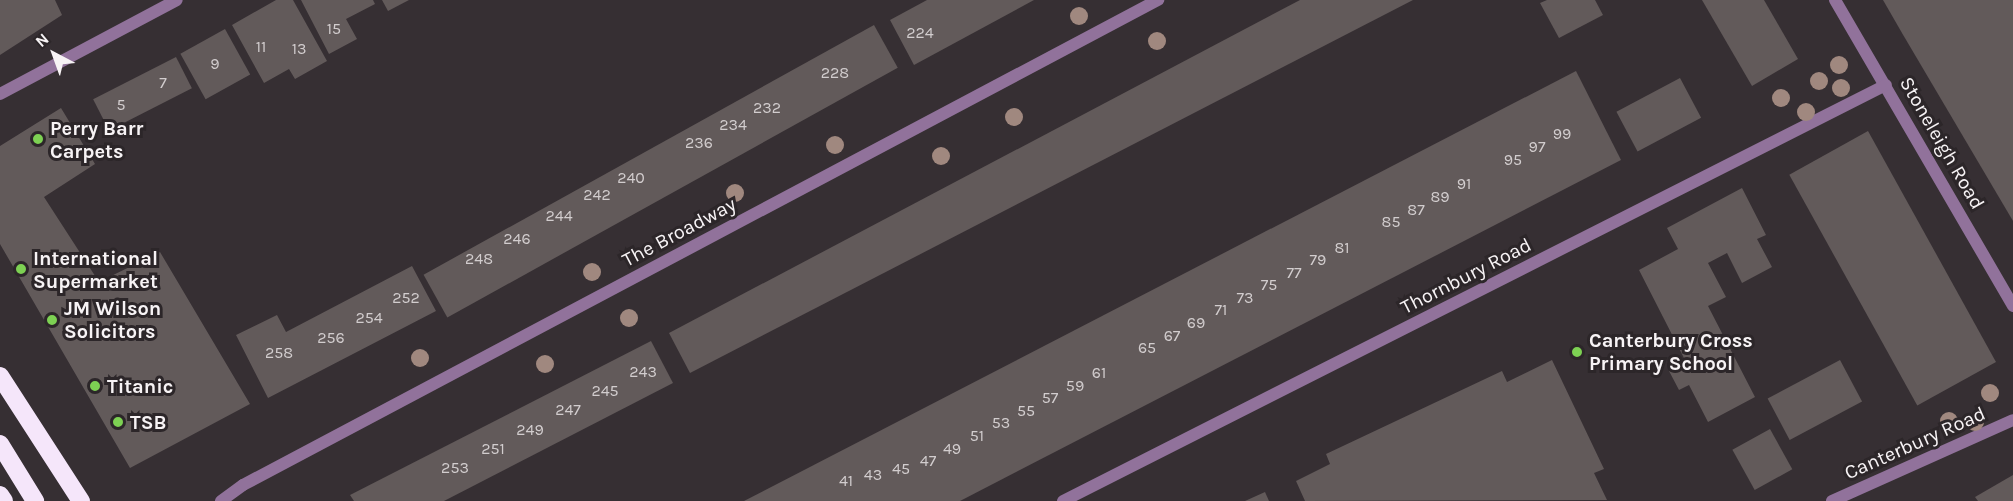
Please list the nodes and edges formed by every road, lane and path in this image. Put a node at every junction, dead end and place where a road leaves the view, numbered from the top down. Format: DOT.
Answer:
graph roads {
  1 [pos="177,0"];
  2 [pos="1158,0"];
  3 [pos="1835,0"];
  4 [pos="1886,85"];
  5 [pos="0,94"];
  6 [pos="2013,306"];
  7 [pos="0,376"];
  8 [pos="2013,420"];
  9 [pos="0,444"];
  10 [pos="0,495"];
  11 [pos="4,501"];
  12 [pos="35,501"];
  13 [pos="81,501"];
  14 [pos="221,501"];
  15 [pos="1063,501"];
  16 [pos="1832,501"];
  1 -- 5 [label="street"];
  2 -- 14 [label="street, The Broadway"];
  3 -- 4 [label="street, Stoneleigh Road"];
  4 -- 6 [label="street, Stoneleigh Road"];
  4 -- 15 [label="street, Thornbury Road"];
  7 -- 13 [label="highway"];
  8 -- 16 [label="street, Canterbury Road"];
  9 -- 12 [label="highway"];
  10 -- 11 [label="highway"];
}
